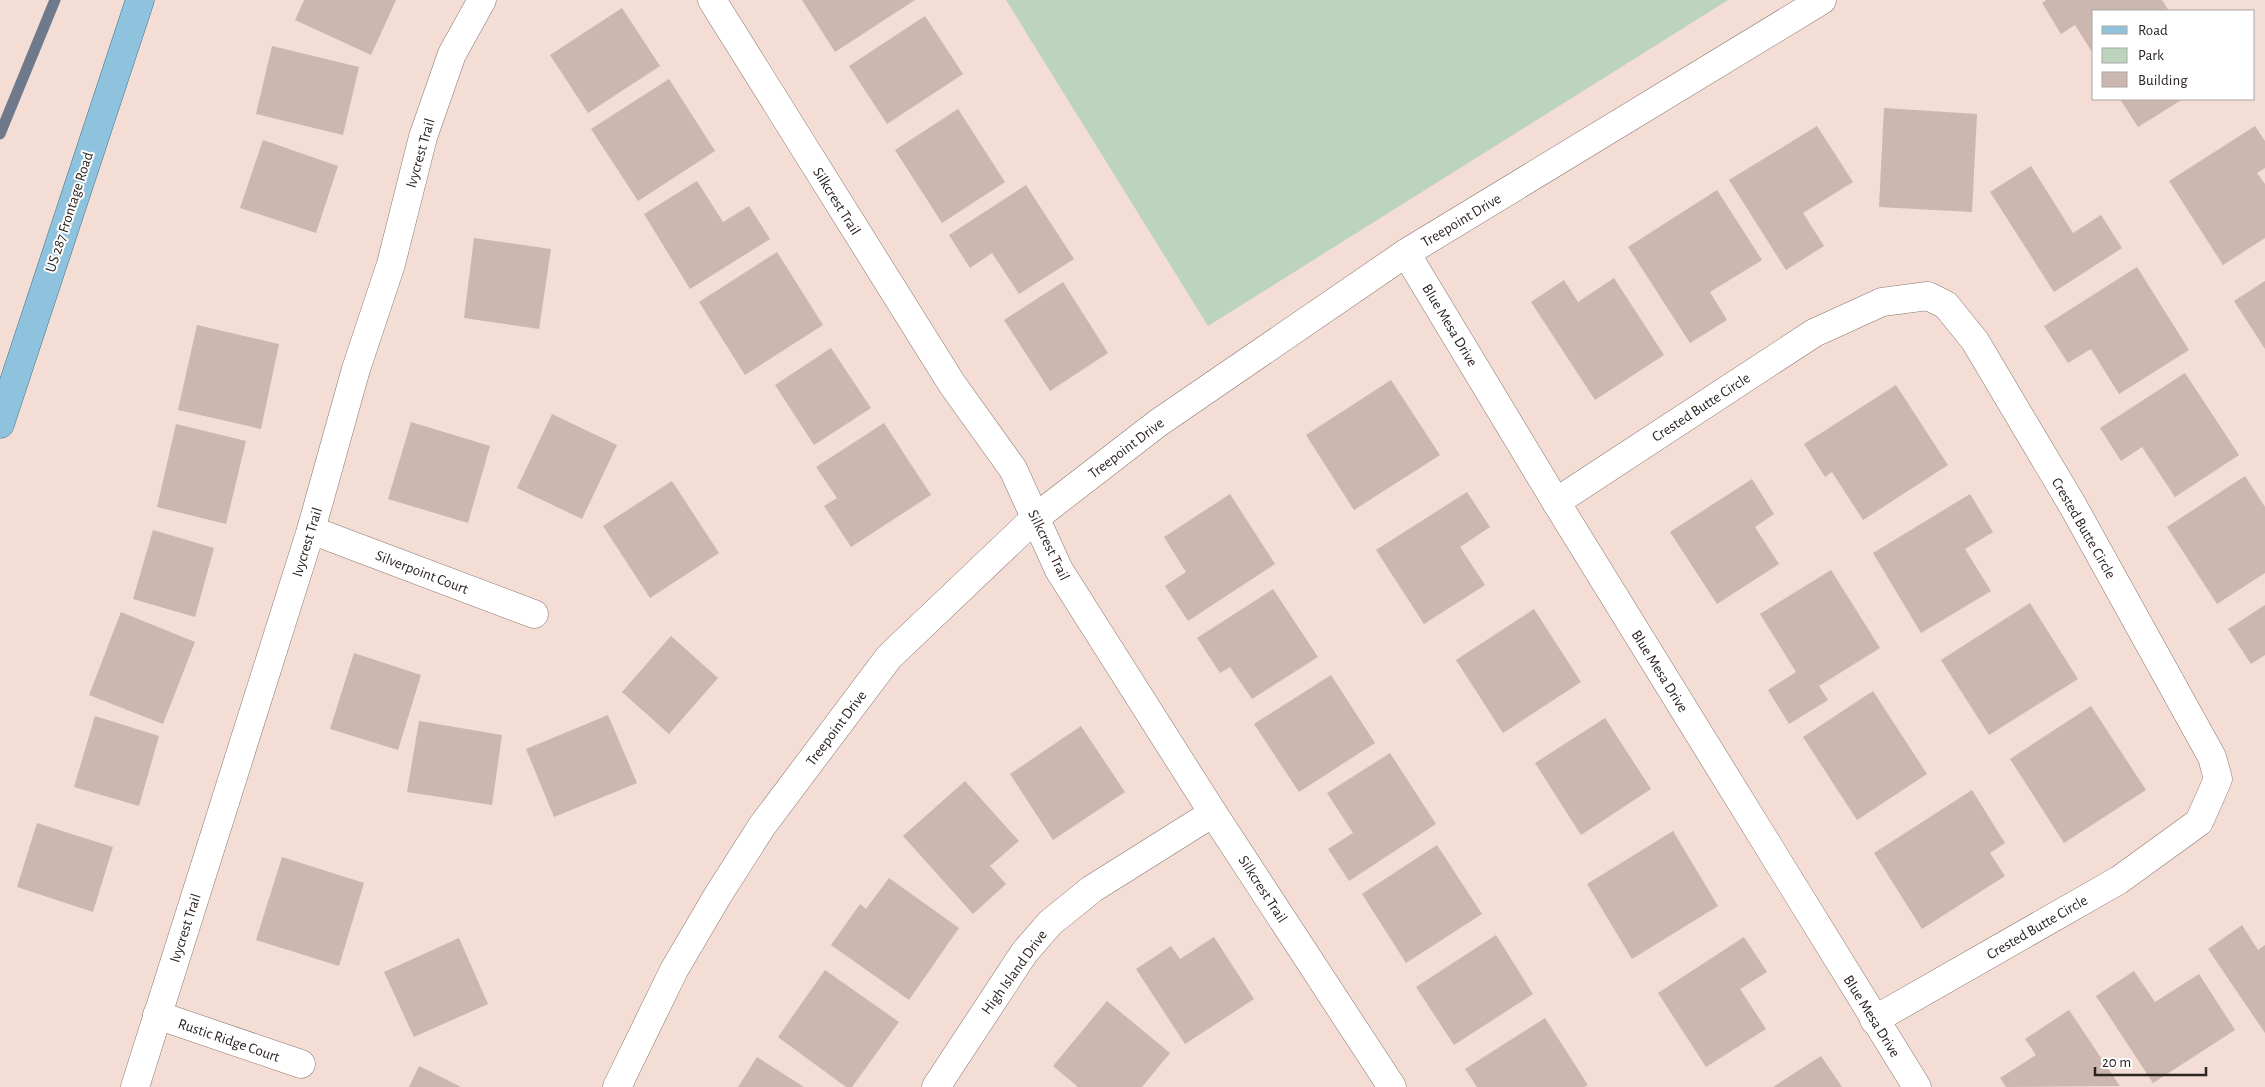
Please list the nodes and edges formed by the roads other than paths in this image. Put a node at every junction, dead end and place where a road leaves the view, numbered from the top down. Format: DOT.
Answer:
graph roads {
  1 [pos="140,0"];
  2 [pos="482,0"];
  3 [pos="712,0"];
  4 [pos="1822,0"];
  5 [pos="1406,253"];
  6 [pos="0,424"];
  7 [pos="1556,502"];
  8 [pos="1035,518"];
  9 [pos="311,530"];
  10 [pos="534,614"];
  11 [pos="1213,812"];
  12 [pos="157,1015"];
  13 [pos="1874,1020"];
  14 [pos="301,1064"];
  15 [pos="135,1087"];
  16 [pos="617,1087"];
  17 [pos="936,1087"];
  18 [pos="1392,1087"];
  19 [pos="1917,1087"];
  1 -- 6 [label="main road, US 287 Frontage Road"];
  2 -- 9 [label="street, Ivycrest Trail"];
  3 -- 8 [label="street, Silkcrest Trail"];
  4 -- 5 [label="street, Treepoint Drive"];
  5 -- 7 [label="street, Blue Mesa Drive"];
  5 -- 8 [label="street, Treepoint Drive"];
  7 -- 13 [label="street, Blue Mesa Drive"];
  7 -- 13 [label="street, Crested Butte Circle"];
  8 -- 11 [label="street, Silkcrest Trail"];
  8 -- 16 [label="street, Treepoint Drive"];
  9 -- 10 [label="street, Silverpoint Court"];
  9 -- 12 [label="street, Ivycrest Trail"];
  11 -- 17 [label="street, High Island Drive"];
  11 -- 18 [label="street, Silkcrest Trail"];
  12 -- 14 [label="street, Rustic Ridge Court"];
  12 -- 15 [label="street, Ivycrest Trail"];
  13 -- 19 [label="street, Blue Mesa Drive"];
}
